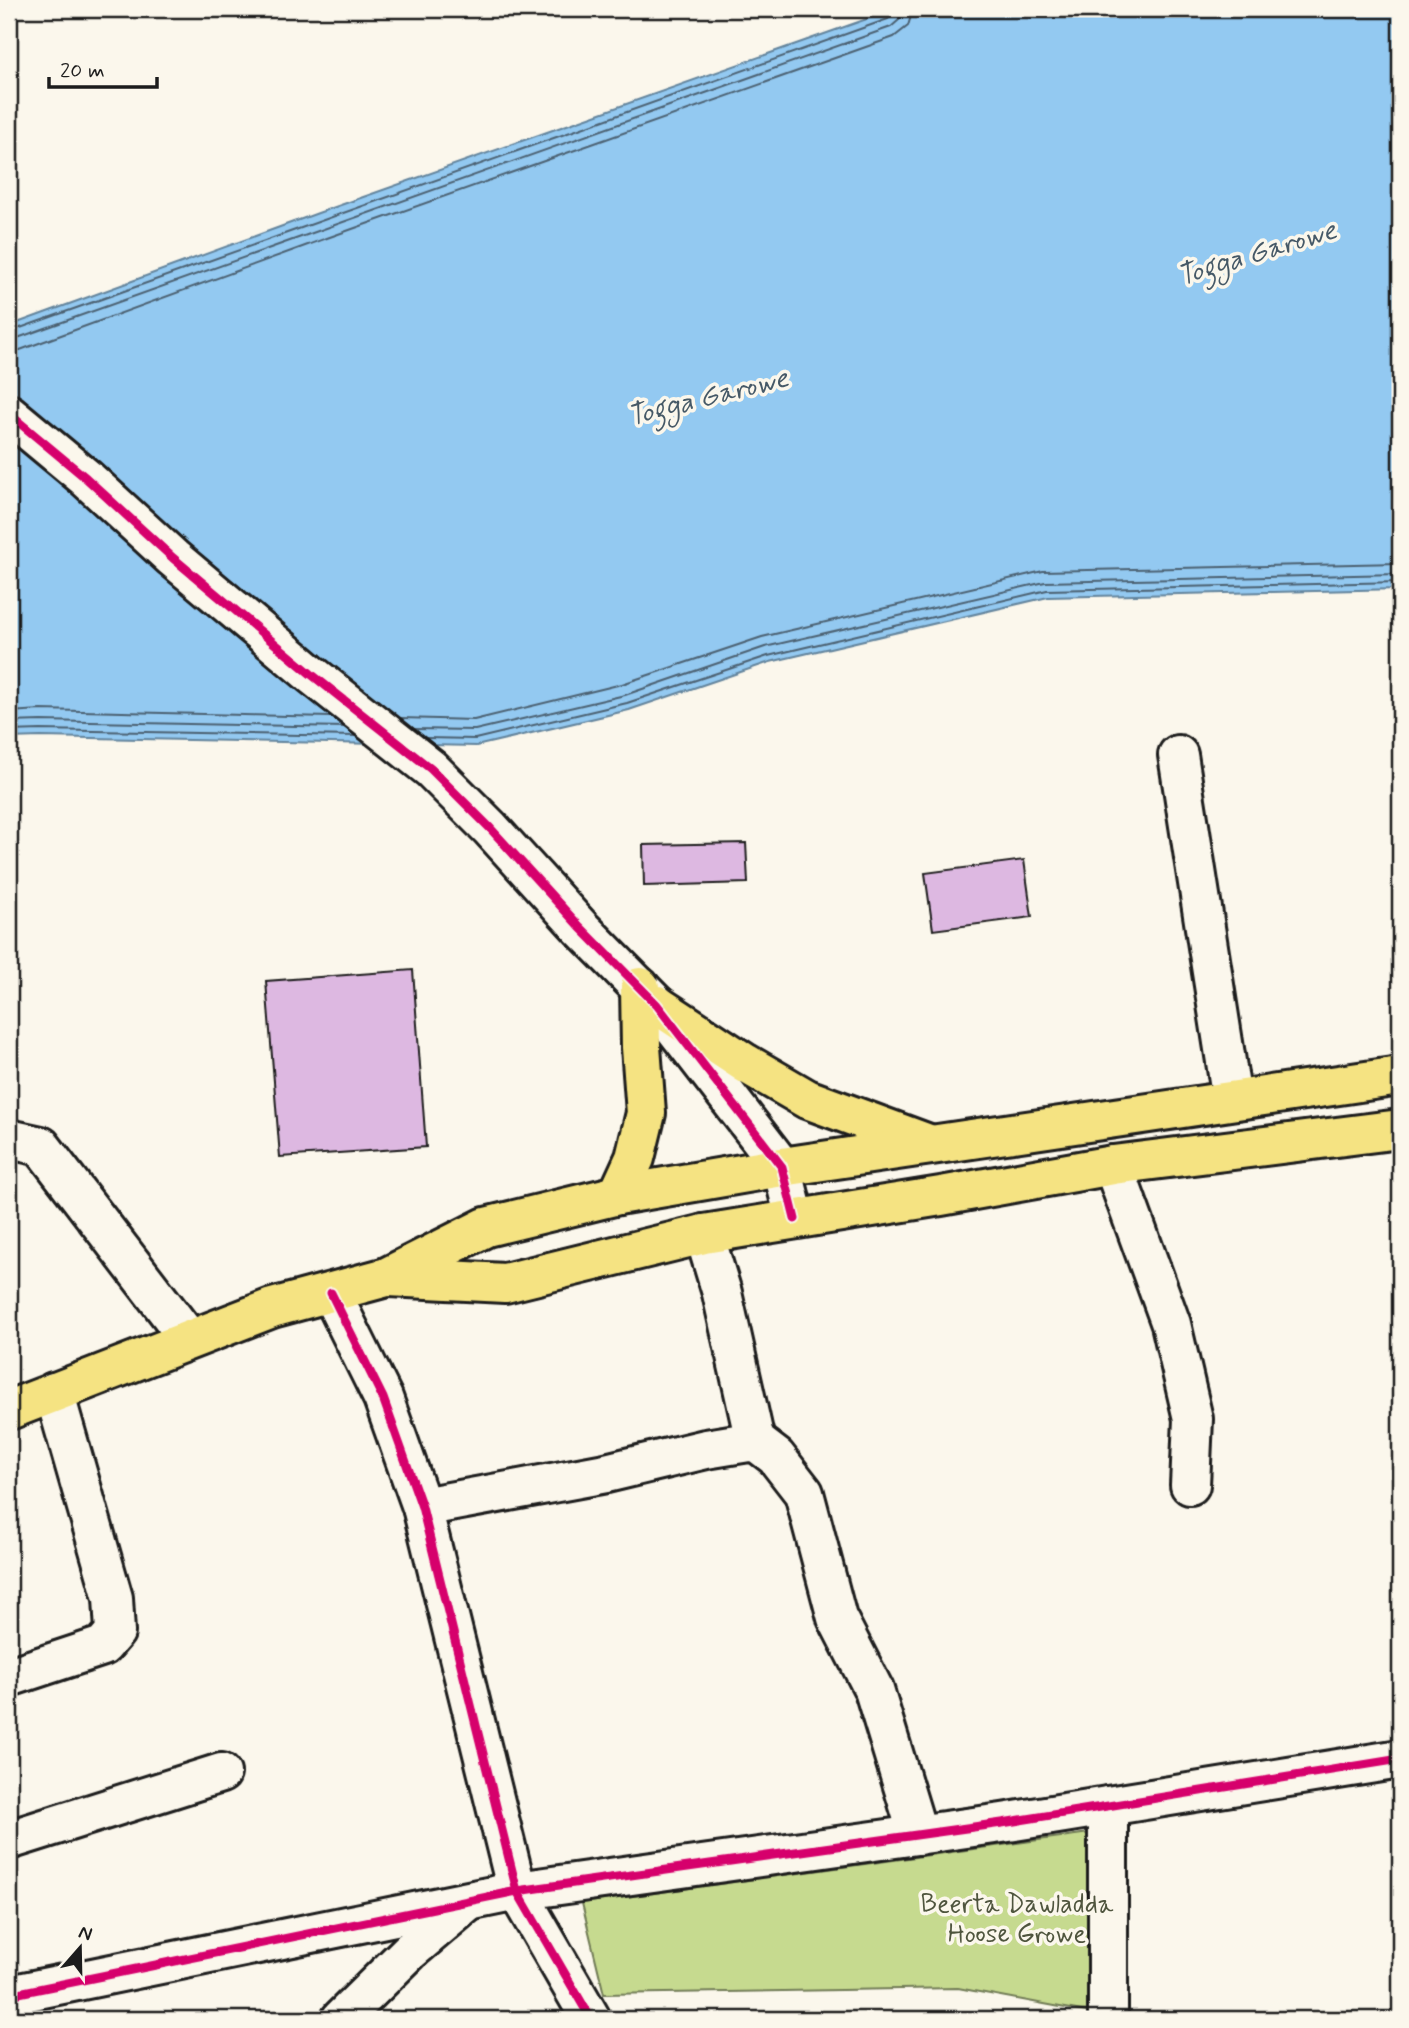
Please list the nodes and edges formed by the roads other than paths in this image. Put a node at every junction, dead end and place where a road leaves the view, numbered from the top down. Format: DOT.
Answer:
graph roads {
  1 [pos="9,414"];
  2 [pos="1178,755"];
  3 [pos="649,996"];
  4 [pos="1400,1076"];
  5 [pos="1232,1100"];
  6 [pos="1400,1129"];
  7 [pos="9,1139"];
  8 [pos="932,1144"];
  9 [pos="1113,1165"];
  10 [pos="782,1167"];
  11 [pos="618,1195"];
  12 [pos="795,1219"];
  13 [pos="704,1234"];
  14 [pos="387,1277"];
  15 [pos="331,1293"];
  16 [pos="189,1339"];
  17 [pos="54,1392"];
  18 [pos="9,1410"];
  19 [pos="755,1441"];
  20 [pos="1190,1485"];
  21 [pos="422,1507"];
  22 [pos="9,1677"];
  23 [pos="1400,1759"];
  24 [pos="222,1773"];
  25 [pos="1108,1806"];
  26 [pos="918,1835"];
  27 [pos="9,1840"];
  28 [pos="517,1891"];
  29 [pos="471,1899"];
  30 [pos="9,1995"];
  31 [pos="341,2019"];
  32 [pos="591,2019"];
  33 [pos="1108,2019"];
  1 -- 3 [label="street"];
  2 -- 5 [label="street"];
  3 -- 8 [label="main road"];
  3 -- 10 [label="street"];
  3 -- 11 [label="main road"];
  4 -- 5 [label="main road"];
  5 -- 8 [label="main road"];
  6 -- 9 [label="main road"];
  7 -- 16 [label="street"];
  8 -- 10 [label="main road"];
  9 -- 12 [label="main road"];
  9 -- 20 [label="street"];
  10 -- 11 [label="main road"];
  10 -- 12 [label="street"];
  11 -- 14 [label="main road"];
  12 -- 13 [label="main road"];
  13 -- 14 [label="main road"];
  13 -- 19 [label="street"];
  14 -- 15 [label="main road"];
  15 -- 16 [label="main road"];
  15 -- 21 [label="street"];
  16 -- 17 [label="main road"];
  17 -- 18 [label="main road"];
  17 -- 22 [label="street"];
  19 -- 21 [label="street"];
  19 -- 26 [label="street"];
  21 -- 28 [label="street"];
  23 -- 25 [label="street"];
  24 -- 27 [label="street"];
  25 -- 26 [label="street"];
  25 -- 33 [label="street"];
  26 -- 28 [label="street"];
  28 -- 29 [label="street"];
  28 -- 32 [label="street"];
  29 -- 30 [label="street"];
  29 -- 31 [label="street"];
}
